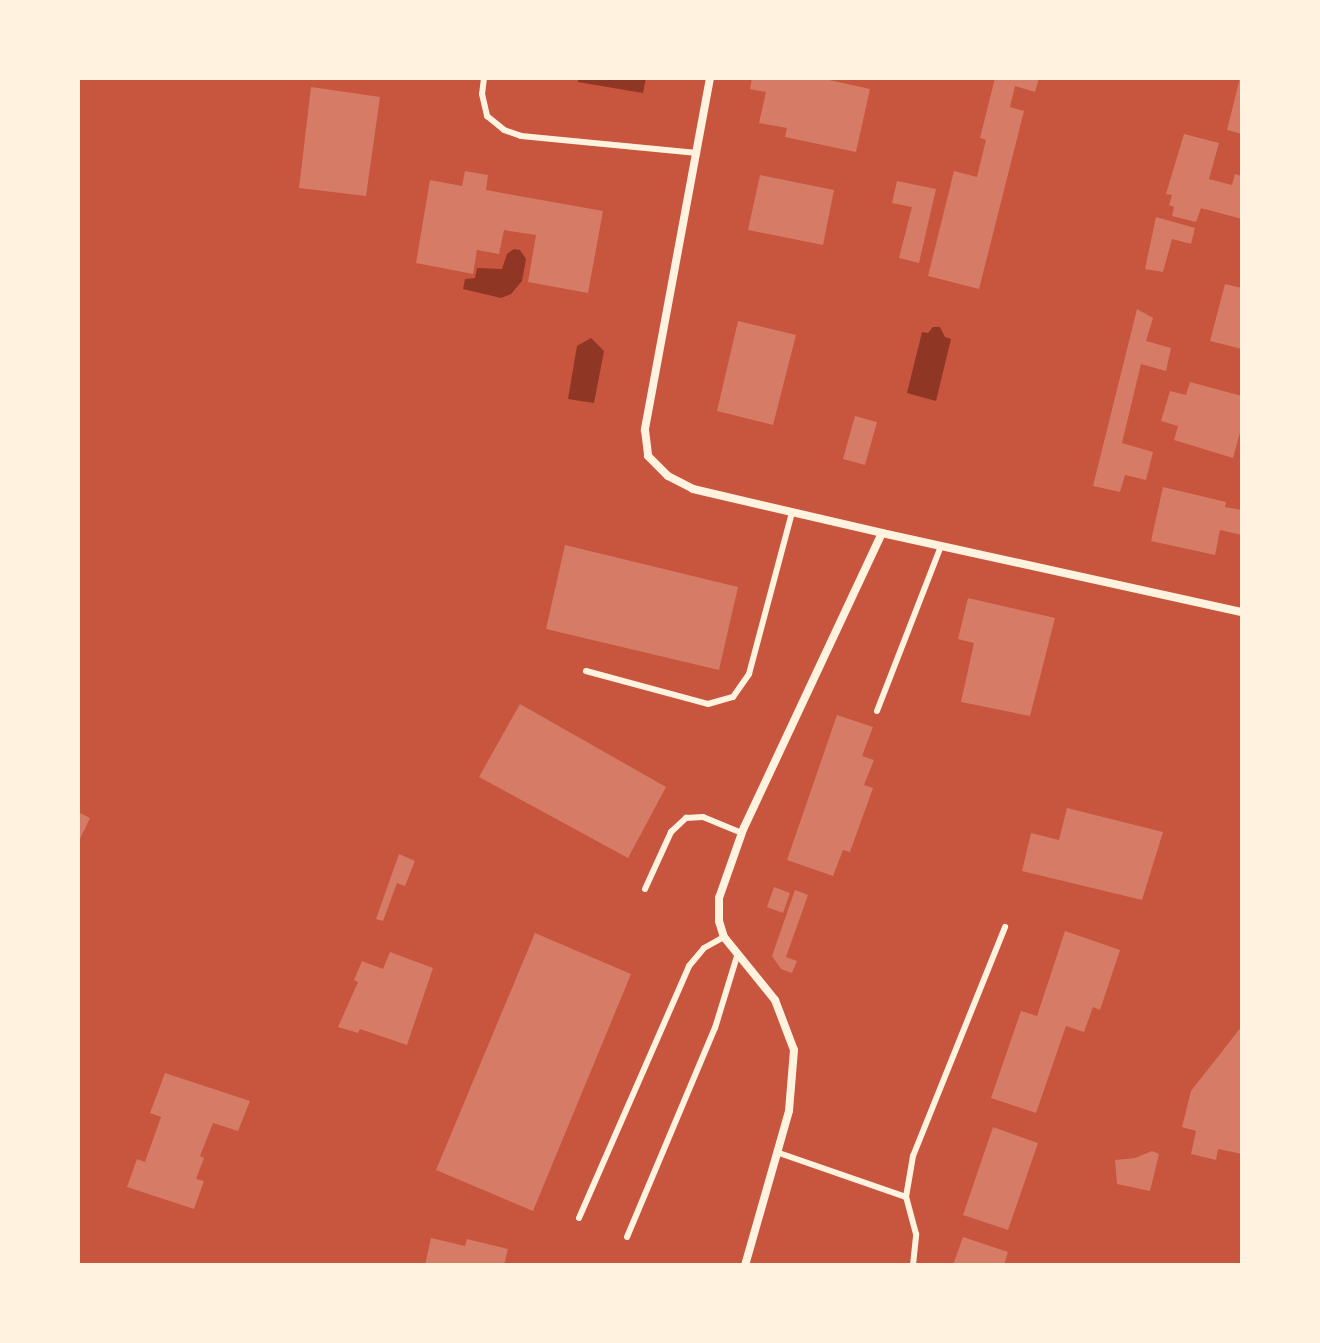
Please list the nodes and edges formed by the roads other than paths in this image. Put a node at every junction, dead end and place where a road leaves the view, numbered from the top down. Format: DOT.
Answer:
graph roads {
  1 [pos="484,78"];
  2 [pos="710,78"];
  3 [pos="697,153"];
  4 [pos="792,512"];
  5 [pos="882,533"];
  6 [pos="941,546"];
  7 [pos="1242,612"];
  8 [pos="586,671"];
  9 [pos="877,711"];
  10 [pos="742,833"];
  11 [pos="645,889"];
  12 [pos="1005,927"];
  13 [pos="724,937"];
  14 [pos="737,956"];
  15 [pos="779,1153"];
  16 [pos="906,1197"];
  17 [pos="579,1218"];
  18 [pos="627,1237"];
  19 [pos="745,1265"];
  20 [pos="913,1265"];
  1 -- 3 [label="lane"];
  2 -- 3 [label="street"];
  3 -- 4 [label="street"];
  4 -- 5 [label="street"];
  4 -- 8 [label="lane"];
  5 -- 6 [label="street"];
  5 -- 10 [label="street"];
  6 -- 7 [label="street"];
  6 -- 9 [label="lane"];
  10 -- 11 [label="lane"];
  10 -- 13 [label="street"];
  12 -- 16 [label="lane"];
  13 -- 14 [label="street"];
  13 -- 17 [label="lane"];
  14 -- 15 [label="street"];
  14 -- 18 [label="lane"];
  15 -- 16 [label="lane"];
  15 -- 19 [label="street"];
  16 -- 20 [label="lane"];
}
